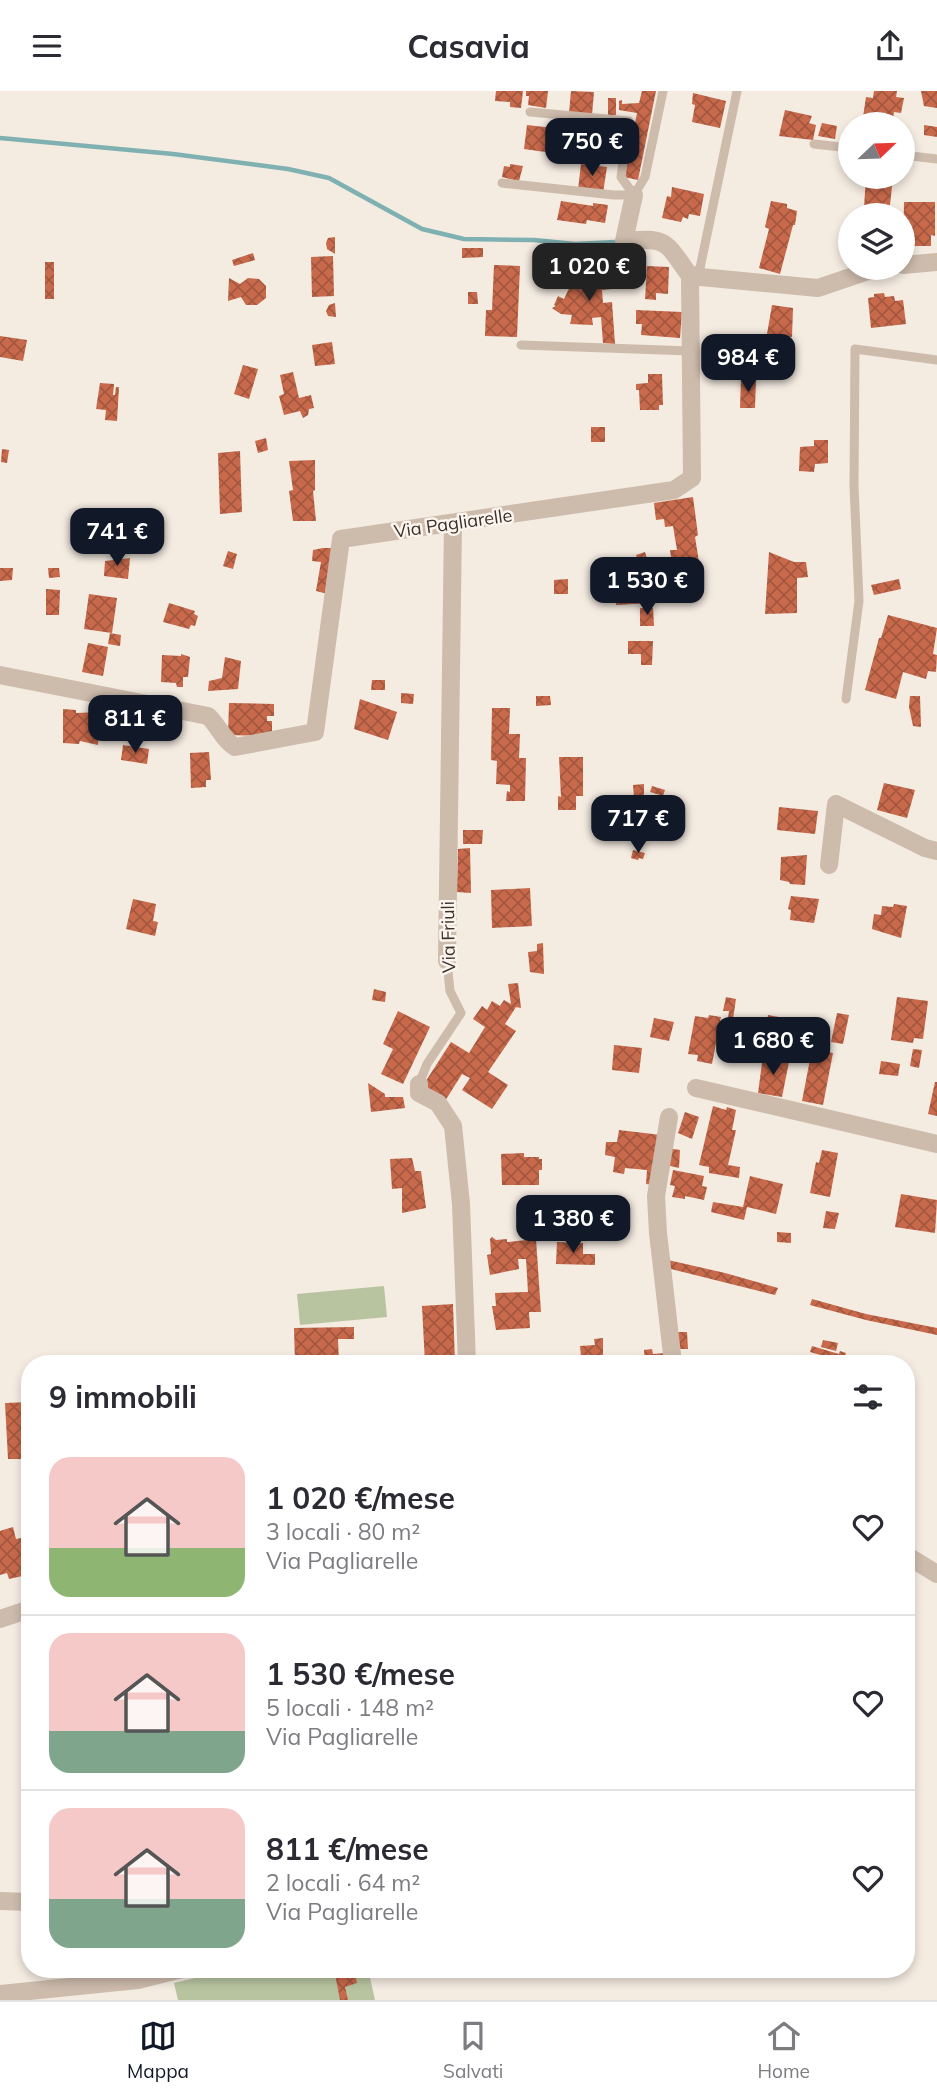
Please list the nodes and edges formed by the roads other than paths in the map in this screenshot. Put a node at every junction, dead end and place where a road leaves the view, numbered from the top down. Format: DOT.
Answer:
graph roads {
  1 [pos="663,91"];
  2 [pos="737,91"];
  3 [pos="530,112"];
  4 [pos="814,144"];
  5 [pos="838,147"];
  6 [pos="915,156"];
  7 [pos="937,159"];
  8 [pos="502,183"];
  9 [pos="634,195"];
  10 [pos="937,262"];
  11 [pos="915,264"];
  12 [pos="690,276"];
  13 [pos="842,280"];
  14 [pos="522,345"];
  15 [pos="691,351"];
  16 [pos="937,361"];
  17 [pos="453,523"];
  18 [pos="0,675"];
  19 [pos="846,699"];
  20 [pos="937,851"];
  21 [pos="830,865"];
  22 [pos="447,961"];
  23 [pos="419,1084"];
  24 [pos="696,1088"];
  25 [pos="669,1117"];
  26 [pos="937,1144"];
  27 [pos="467,1355"];
  28 [pos="672,1355"];
  29 [pos="915,1561"];
  30 [pos="937,1574"];
  31 [pos="21,1612"];
  32 [pos="0,1619"];
  33 [pos="0,1901"];
  34 [pos="21,1902"];
  35 [pos="146,1978"];
  36 [pos="0,1994"];
  1 -- 9 [label="lane"];
  2 -- 12 [label="lane"];
  3 -- 9 [label="lane"];
  4 -- 5 [label="lane"];
  6 -- 7 [label="lane"];
  8 -- 9 [label="lane"];
  9 -- 12 [label="street"];
  10 -- 11 [label="street"];
  12 -- 13 [label="street"];
  12 -- 15 [label="street, Via Pagliarelle"];
  14 -- 15 [label="lane"];
  15 -- 17 [label="street, Via Pagliarelle"];
  16 -- 19 [label="lane"];
  17 -- 18 [label="street, Via Pagliarelle"];
  17 -- 22 [label="street, Via Friuli"];
  20 -- 21 [label="street"];
  22 -- 23 [label="lane, Via Friuli"];
  23 -- 27 [label="street, Via Friuli"];
  24 -- 26 [label="street"];
  25 -- 28 [label="street"];
  29 -- 30 [label="street"];
  31 -- 32 [label="street"];
  33 -- 34 [label="street"];
  35 -- 36 [label="street"];
}
